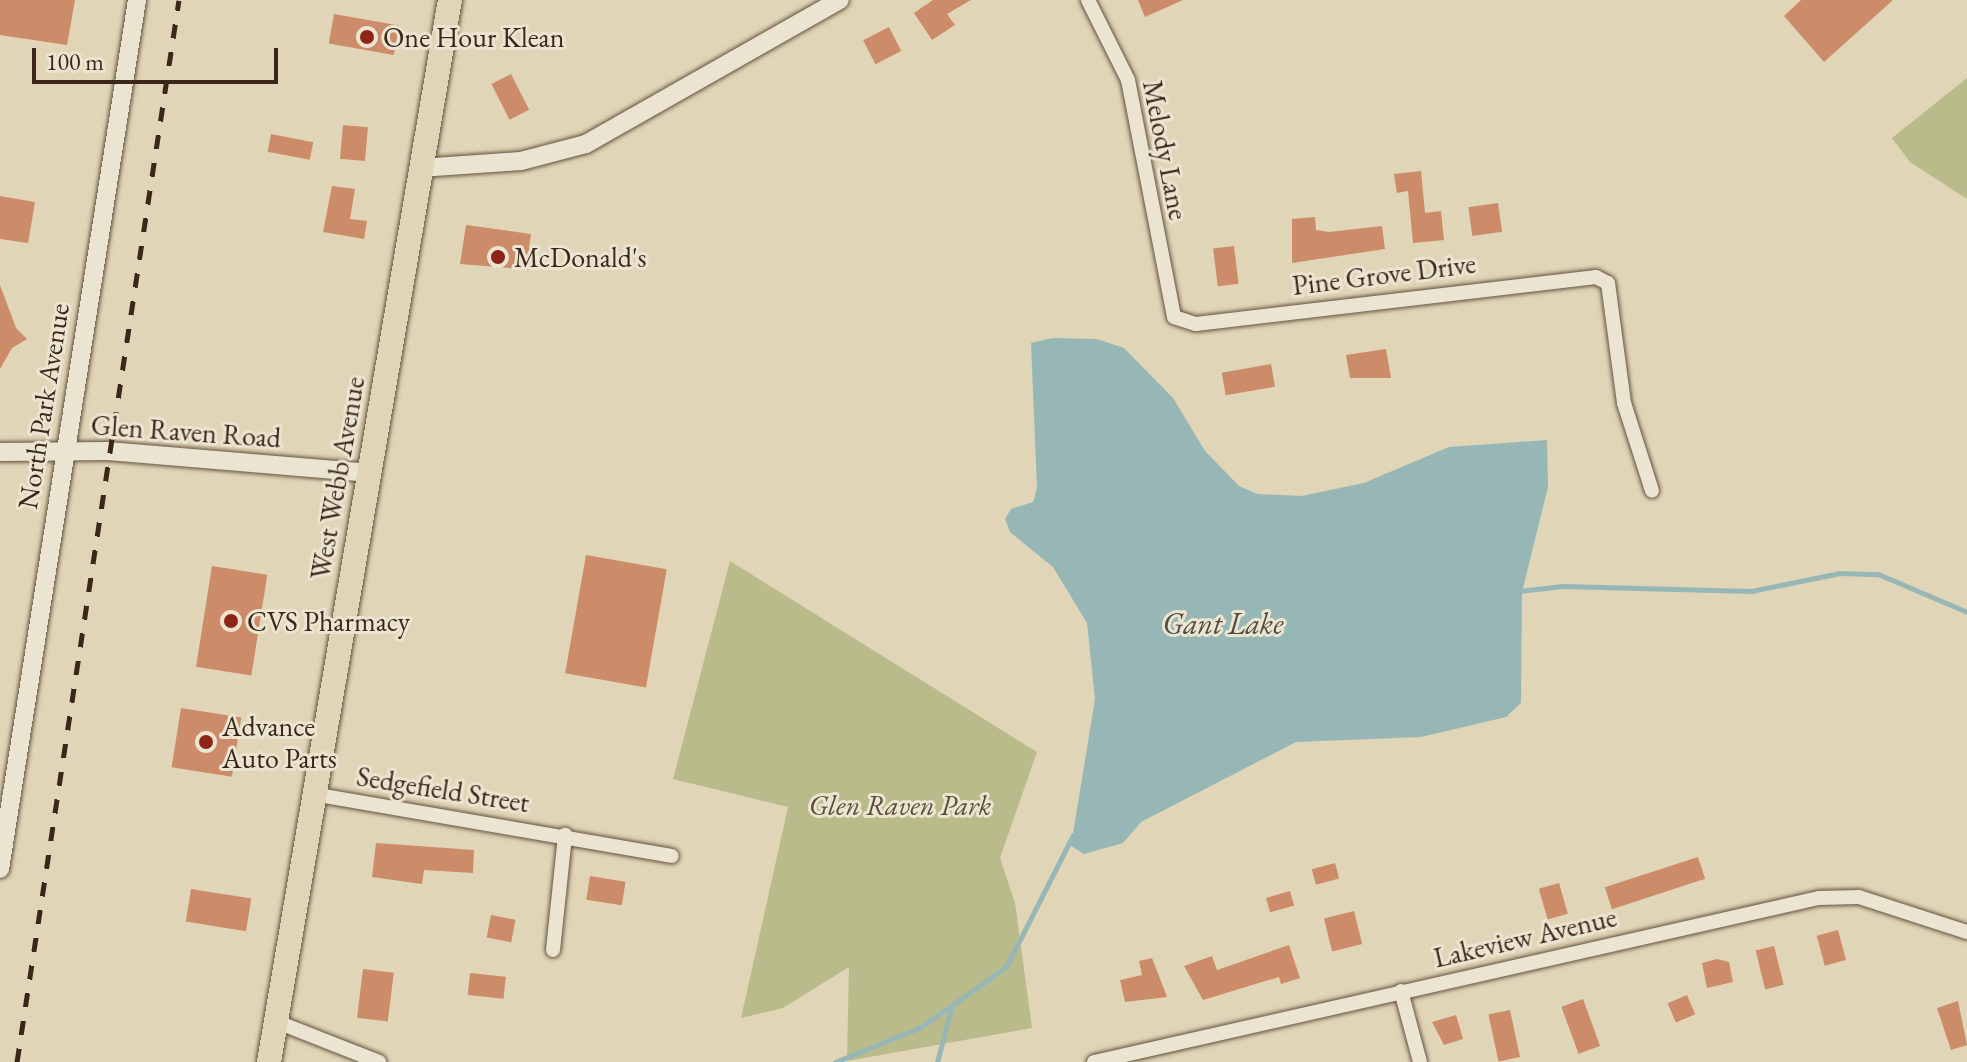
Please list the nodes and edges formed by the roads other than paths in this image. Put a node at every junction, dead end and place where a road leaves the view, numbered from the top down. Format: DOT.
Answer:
graph roads {
  1 [pos="137,0"];
  2 [pos="450,0"];
  3 [pos="840,0"];
  4 [pos="1088,0"];
  5 [pos="420,168"];
  6 [pos="1174,317"];
  7 [pos="65,451"];
  8 [pos="0,452"];
  9 [pos="368,473"];
  10 [pos="1652,491"];
  11 [pos="313,794"];
  12 [pos="565,835"];
  13 [pos="672,856"];
  14 [pos="0,869"];
  15 [pos="1967,932"];
  16 [pos="553,950"];
  17 [pos="1401,991"];
  18 [pos="275,1021"];
  19 [pos="269,1062"];
  20 [pos="379,1062"];
  21 [pos="1094,1062"];
  22 [pos="1420,1062"];
  1 -- 7 [label="street, North Park Avenue"];
  2 -- 5 [label="highway, West Webb Avenue"];
  3 -- 5 [label="street"];
  4 -- 6 [label="street, Melody Lane"];
  5 -- 9 [label="highway, West Webb Avenue"];
  6 -- 10 [label="street, Pine Grove Drive"];
  7 -- 8 [label="street, Glen Raven Road"];
  7 -- 9 [label="street, Glen Raven Road"];
  7 -- 14 [label="street, North Park Avenue"];
  9 -- 11 [label="highway, West Webb Avenue"];
  11 -- 12 [label="street, Sedgefield Street"];
  11 -- 18 [label="highway, West Webb Avenue"];
  12 -- 13 [label="street, Sedgefield Street"];
  12 -- 16 [label="street, Sedgefield Street"];
  15 -- 17 [label="street, Lakeview Avenue"];
  17 -- 21 [label="street, Lakeview Avenue"];
  17 -- 22 [label="street"];
  18 -- 19 [label="highway, West Webb Avenue"];
  18 -- 20 [label="street"];
}
